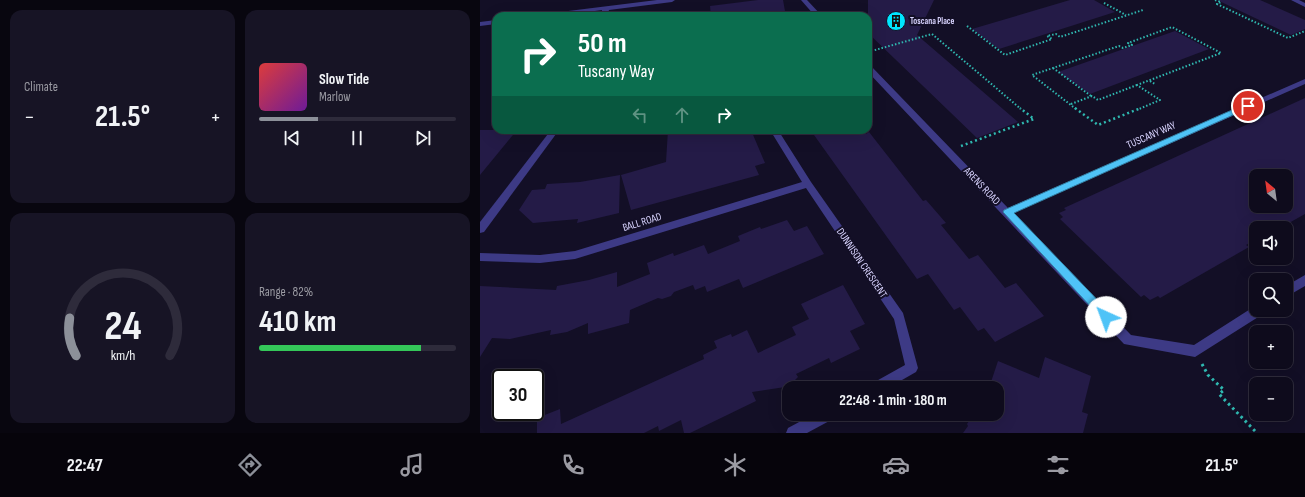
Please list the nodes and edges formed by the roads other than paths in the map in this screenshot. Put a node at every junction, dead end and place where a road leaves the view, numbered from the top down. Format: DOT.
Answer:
graph roads {
  1 [pos="672,0"];
  2 [pos="804,0"];
  3 [pos="1294,0"];
  4 [pos="1305,5"];
  5 [pos="606,8"];
  6 [pos="575,12"];
  7 [pos="605,12"];
  8 [pos="815,12"];
  9 [pos="492,22"];
  10 [pos="480,24"];
  11 [pos="872,72"];
  12 [pos="1305,80"];
  13 [pos="551,134"];
  14 [pos="777,134"];
  15 [pos="808,184"];
  16 [pos="1007,212"];
  17 [pos="480,229"];
  18 [pos="480,257"];
  19 [pos="1305,280"];
  20 [pos="1293,288"];
  21 [pos="1249,316"];
  22 [pos="889,381"];
  23 [pos="815,421"];
  24 [pos="793,433"];
  1 -- 5 [label="street"];
  2 -- 8 [label="street"];
  3 -- 4 [label="street"];
  5 -- 6 [label="street"];
  5 -- 7 [label="street"];
  9 -- 10 [label="street"];
  11 -- 16 [label="street, ARENS ROAD"];
  12 -- 16 [label="street, TUSCANY WAY"];
  13 -- 17 [label="street"];
  14 -- 15 [label="street, DUNNISON CRESCENT"];
  15 -- 18 [label="street, BALL ROAD"];
  15 -- 22 [label="street, DUNNISON CRESCENT"];
  16 -- 21 [label="street, ARENS ROAD"];
  19 -- 20 [label="street"];
  23 -- 24 [label="street"];
}
